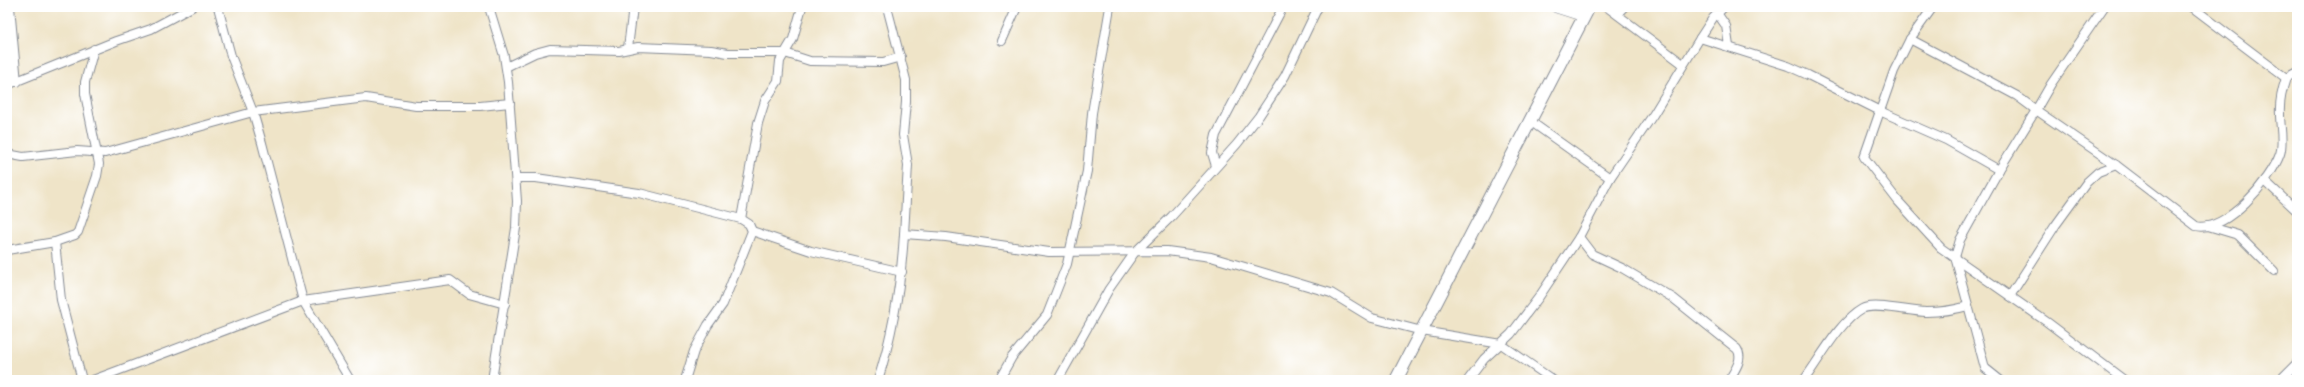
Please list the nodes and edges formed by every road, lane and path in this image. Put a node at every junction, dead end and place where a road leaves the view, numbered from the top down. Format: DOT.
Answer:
graph roads {
  1 [pos="10,7"];
  2 [pos="192,7"];
  3 [pos="218,7"];
  4 [pos="489,7"];
  5 [pos="633,7"];
  6 [pos="802,7"];
  7 [pos="887,7"];
  8 [pos="1017,7"];
  9 [pos="1110,7"];
  10 [pos="1283,7"];
  11 [pos="1318,7"];
  12 [pos="1556,7"];
  13 [pos="1607,7"];
  14 [pos="1624,7"];
  15 [pos="1724,7"];
  16 [pos="1933,7"];
  17 [pos="2104,7"];
  18 [pos="2192,7"];
  19 [pos="1587,12"];
  20 [pos="1717,13"];
  21 [pos="1617,14"];
  22 [pos="1700,38"];
  23 [pos="1910,38"];
  24 [pos="1002,41"];
  25 [pos="1729,46"];
  26 [pos="628,48"];
  27 [pos="94,50"];
  28 [pos="785,53"];
  29 [pos="901,57"];
  30 [pos="1683,64"];
  31 [pos="506,66"];
  32 [pos="2297,72"];
  33 [pos="2286,78"];
  34 [pos="17,82"];
  35 [pos="7,85"];
  36 [pos="510,103"];
  37 [pos="2036,110"];
  38 [pos="252,112"];
  39 [pos="1882,112"];
  40 [pos="1530,121"];
  41 [pos="7,154"];
  42 [pos="98,154"];
  43 [pos="2116,165"];
  44 [pos="1216,166"];
  45 [pos="1999,170"];
  46 [pos="517,178"];
  47 [pos="1610,178"];
  48 [pos="2265,181"];
  49 [pos="2297,211"];
  50 [pos="741,219"];
  51 [pos="2208,226"];
  52 [pos="752,231"];
  53 [pos="904,234"];
  54 [pos="1579,237"];
  55 [pos="55,242"];
  56 [pos="7,250"];
  57 [pos="1071,252"];
  58 [pos="1135,252"];
  59 [pos="1955,258"];
  60 [pos="2274,271"];
  61 [pos="902,272"];
  62 [pos="2010,296"];
  63 [pos="303,300"];
  64 [pos="505,304"];
  65 [pos="1968,306"];
  66 [pos="1422,331"];
  67 [pos="1501,344"];
  68 [pos="2297,363"];
  69 [pos="82,380"];
  70 [pos="93,380"];
  71 [pos="350,380"];
  72 [pos="492,380"];
  73 [pos="685,380"];
  74 [pos="878,380"];
  75 [pos="999,380"];
  76 [pos="1058,380"];
  77 [pos="1396,380"];
  78 [pos="1468,380"];
  79 [pos="1552,380"];
  80 [pos="1729,380"];
  81 [pos="1804,380"];
  82 [pos="2000,380"];
  83 [pos="2124,380"];
  84 [pos="2280,380"];
  1 -- 34 [label="street"];
  2 -- 27 [label="street"];
  3 -- 38 [label="street"];
  4 -- 31 [label="street"];
  5 -- 26 [label="street"];
  6 -- 28 [label="street"];
  7 -- 29 [label="street"];
  8 -- 24 [label="street"];
  9 -- 57 [label="street"];
  10 -- 44 [label="street"];
  11 -- 44 [label="street"];
  12 -- 19 [label="street"];
  13 -- 21 [label="street"];
  14 -- 21 [label="street"];
  15 -- 20 [label="street"];
  16 -- 23 [label="street"];
  17 -- 37 [label="street"];
  18 -- 33 [label="street"];
  19 -- 40 [label="main road"];
  20 -- 22 [label="street"];
  20 -- 25 [label="street"];
  21 -- 30 [label="street"];
  22 -- 25 [label="street"];
  22 -- 30 [label="street"];
  23 -- 37 [label="street"];
  23 -- 39 [label="street"];
  25 -- 39 [label="street"];
  26 -- 28 [label="street"];
  26 -- 31 [label="street"];
  27 -- 34 [label="street"];
  27 -- 42 [label="street"];
  28 -- 29 [label="street"];
  28 -- 50 [label="street"];
  29 -- 53 [label="street"];
  30 -- 47 [label="street"];
  31 -- 36 [label="street"];
  32 -- 33 [label="street"];
  33 -- 48 [label="street"];
  34 -- 35 [label="street"];
  36 -- 38 [label="street"];
  36 -- 46 [label="street"];
  37 -- 43 [label="street"];
  37 -- 45 [label="street"];
  38 -- 42 [label="street"];
  38 -- 63 [label="street"];
  39 -- 45 [label="street"];
  39 -- 59 [label="street"];
  40 -- 47 [label="street"];
  40 -- 66 [label="main road"];
  41 -- 42 [label="street"];
  42 -- 55 [label="street"];
  43 -- 51 [label="street"];
  43 -- 62 [label="street"];
  44 -- 58 [label="street"];
  45 -- 59 [label="street"];
  46 -- 50 [label="street"];
  46 -- 64 [label="street"];
  47 -- 54 [label="street"];
  48 -- 49 [label="street"];
  48 -- 51 [label="street"];
  50 -- 52 [label="street"];
  51 -- 60 [label="street"];
  52 -- 61 [label="street"];
  52 -- 73 [label="street"];
  53 -- 57 [label="street"];
  53 -- 61 [label="street"];
  54 -- 67 [label="street"];
  54 -- 80 [label="street"];
  55 -- 56 [label="street"];
  55 -- 69 [label="street"];
  57 -- 58 [label="street"];
  57 -- 75 [label="street"];
  58 -- 66 [label="street"];
  58 -- 76 [label="street"];
  59 -- 62 [label="street"];
  59 -- 65 [label="street"];
  61 -- 74 [label="street"];
  62 -- 83 [label="street"];
  63 -- 64 [label="street"];
  63 -- 70 [label="street"];
  63 -- 71 [label="street"];
  64 -- 72 [label="street"];
  65 -- 81 [label="street"];
  65 -- 82 [label="street"];
  66 -- 67 [label="street"];
  66 -- 77 [label="main road"];
  67 -- 78 [label="street"];
  67 -- 79 [label="street"];
  68 -- 84 [label="street"];
}
